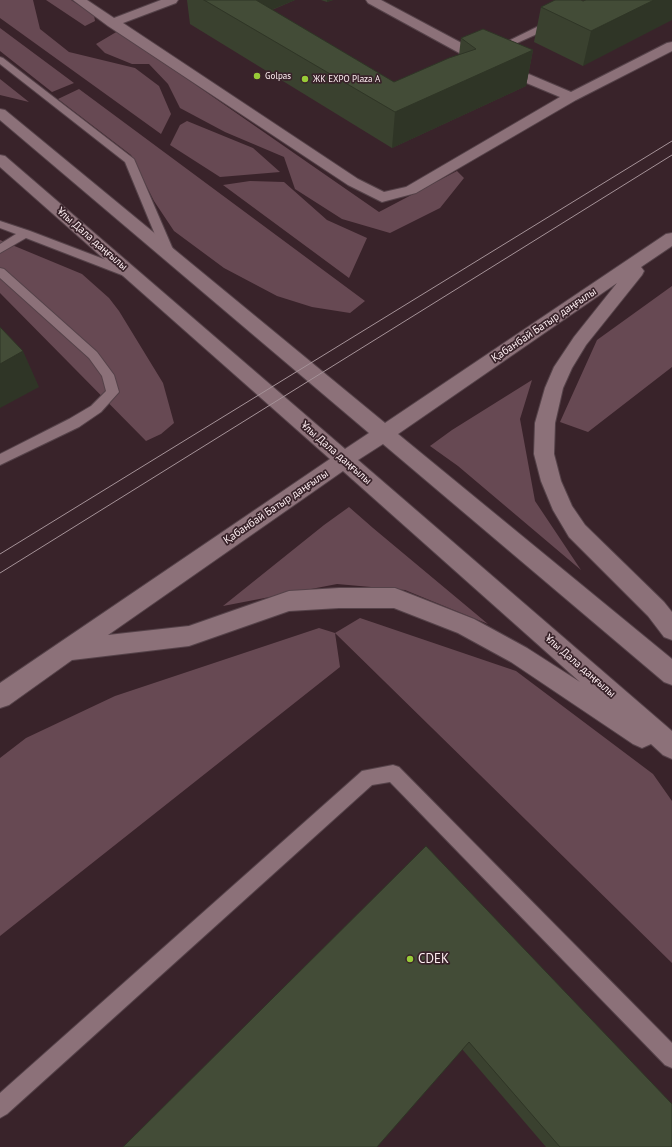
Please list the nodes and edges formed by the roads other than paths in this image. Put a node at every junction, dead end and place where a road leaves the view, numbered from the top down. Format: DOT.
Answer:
graph roads {
  1 [pos="79,0"];
  2 [pos="172,0"];
  3 [pos="372,0"];
  4 [pos="112,23"];
  5 [pos="563,23"];
  6 [pos="672,46"];
  7 [pos="479,58"];
  8 [pos="0,60"];
  9 [pos="571,97"];
  10 [pos="0,113"];
  11 [pos="0,159"];
  12 [pos="0,224"];
  13 [pos="26,233"];
  14 [pos="672,238"];
  15 [pos="0,249"];
  16 [pos="169,254"];
  17 [pos="648,254"];
  18 [pos="0,272"];
  19 [pos="131,274"];
  20 [pos="384,433"];
  21 [pos="0,460"];
  22 [pos="344,460"];
  23 [pos="672,630"];
  24 [pos="66,651"];
  25 [pos="672,674"];
  26 [pos="0,697"];
  27 [pos="672,747"];
  28 [pos="672,755"];
  29 [pos="672,1058"];
  30 [pos="0,1107"];
  1 -- 4 [label="main road"];
  2 -- 4 [label="main road"];
  3 -- 7 [label="main road"];
  4 -- 9 [label="main road"];
  5 -- 7 [label="lane"];
  6 -- 9 [label="main road"];
  7 -- 9 [label="main road"];
  8 -- 16 [label="lane"];
  10 -- 16 [label="main road"];
  11 -- 19 [label="main road, Ұлы Дала даңғылы"];
  12 -- 13 [label="lane"];
  13 -- 15 [label="lane"];
  13 -- 19 [label="lane"];
  14 -- 17 [label="main road, Қабанбай Батыр даңғылы"];
  16 -- 20 [label="main road"];
  17 -- 20 [label="main road, Қабанбай Батыр даңғылы"];
  17 -- 23 [label="main road"];
  18 -- 21 [label="lane"];
  19 -- 22 [label="main road, Ұлы Дала даңғылы"];
  20 -- 22 [label="main road, Қабанбай Батыр даңғылы"];
  20 -- 25 [label="main road"];
  22 -- 24 [label="main road, Қабанбай Батыр даңғылы"];
  22 -- 27 [label="main road, Ұлы Дала даңғылы"];
  24 -- 26 [label="main road, Қабанбай Батыр даңғылы"];
  24 -- 28 [label="main road"];
  29 -- 30 [label="lane"];
}
